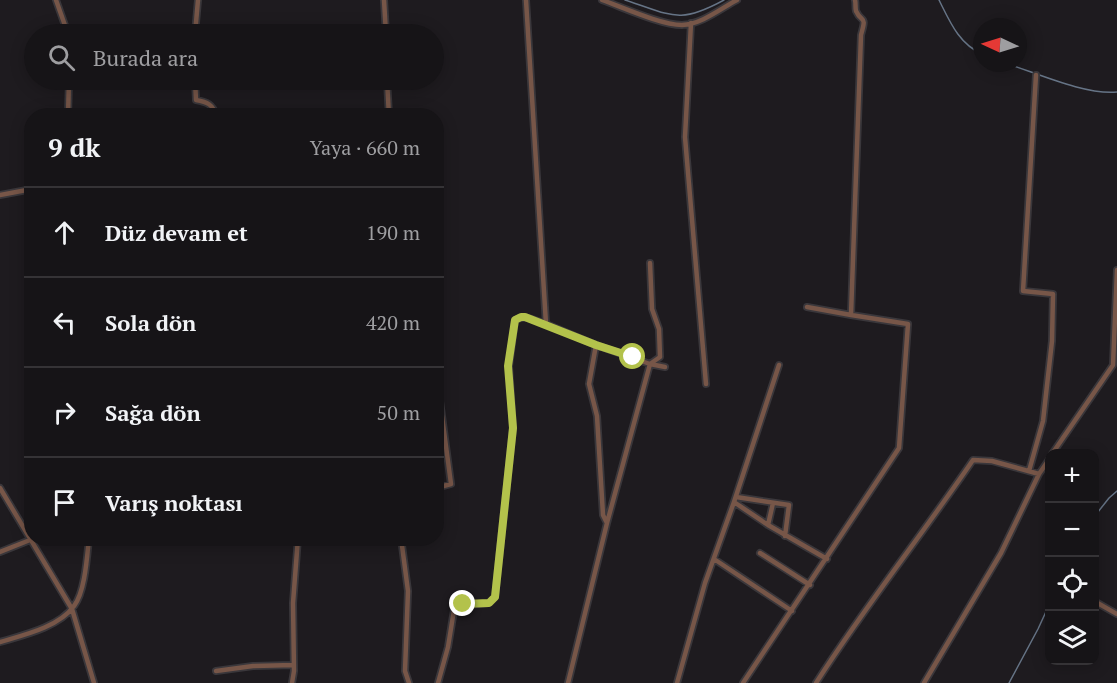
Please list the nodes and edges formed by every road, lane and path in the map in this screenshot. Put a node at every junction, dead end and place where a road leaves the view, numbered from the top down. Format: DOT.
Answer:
graph roads {
  1 [pos="56,0"];
  2 [pos="198,0"];
  3 [pos="384,0"];
  4 [pos="526,0"];
  5 [pos="602,0"];
  6 [pos="737,0"];
  7 [pos="855,0"];
  8 [pos="691,23"];
  9 [pos="64,24"];
  10 [pos="196,24"];
  11 [pos="385,24"];
  12 [pos="1036,75"];
  13 [pos="69,90"];
  14 [pos="196,90"];
  15 [pos="387,90"];
  16 [pos="68,108"];
  17 [pos="214,108"];
  18 [pos="388,108"];
  19 [pos="24,190"];
  20 [pos="0,195"];
  21 [pos="650,263"];
  22 [pos="1117,270"];
  23 [pos="807,307"];
  24 [pos="851,315"];
  25 [pos="546,324"];
  26 [pos="596,345"];
  27 [pos="650,364"];
  28 [pos="778,364"];
  29 [pos="665,367"];
  30 [pos="706,384"];
  31 [pos="444,431"];
  32 [pos="1055,449"];
  33 [pos="1045,465"];
  34 [pos="1029,471"];
  35 [pos="1039,474"];
  36 [pos="444,486"];
  37 [pos="0,488"];
  38 [pos="735,500"];
  39 [pos="773,503"];
  40 [pos="608,523"];
  41 [pos="768,525"];
  42 [pos="24,530"];
  43 [pos="785,536"];
  44 [pos="24,542"];
  45 [pos="34,546"];
  46 [pos="88,546"];
  47 [pos="297,546"];
  48 [pos="402,546"];
  49 [pos="0,552"];
  50 [pos="760,553"];
  51 [pos="714,559"];
  52 [pos="827,559"];
  53 [pos="810,585"];
  54 [pos="1099,603"];
  55 [pos="72,609"];
  56 [pos="792,611"];
  57 [pos="1117,614"];
  58 [pos="0,642"];
  59 [pos="293,665"];
  60 [pos="216,671"];
  61 [pos="94,683"];
  62 [pos="292,683"];
  63 [pos="409,683"];
  64 [pos="438,683"];
  65 [pos="568,683"];
  66 [pos="677,683"];
  67 [pos="743,683"];
  68 [pos="816,683"];
  69 [pos="924,683"];
  1 -- 9 [label="street"];
  2 -- 10 [label="street"];
  3 -- 11 [label="street"];
  4 -- 25 [label="street"];
  5 -- 8 [label="street"];
  6 -- 8 [label="street"];
  7 -- 24 [label="street"];
  8 -- 30 [label="street"];
  12 -- 34 [label="street"];
  13 -- 16 [label="street"];
  14 -- 17 [label="street"];
  15 -- 18 [label="street"];
  19 -- 20 [label="street"];
  21 -- 27 [label="street"];
  22 -- 32 [label="street"];
  23 -- 24 [label="street"];
  24 -- 52 [label="street"];
  25 -- 26 [label="street"];
  25 -- 64 [label="street"];
  26 -- 27 [label="street"];
  26 -- 40 [label="street"];
  27 -- 29 [label="street"];
  27 -- 40 [label="street"];
  28 -- 38 [label="street"];
  31 -- 36 [label="street"];
  33 -- 35 [label="street"];
  34 -- 35 [label="street"];
  34 -- 68 [label="street"];
  35 -- 69 [label="street"];
  37 -- 42 [label="street"];
  38 -- 39 [label="street"];
  38 -- 41 [label="street"];
  38 -- 51 [label="street"];
  39 -- 41 [label="street"];
  39 -- 43 [label="street"];
  40 -- 65 [label="street"];
  41 -- 43 [label="street"];
  43 -- 52 [label="street"];
  44 -- 49 [label="street"];
  45 -- 55 [label="street"];
  46 -- 55 [label="street"];
  47 -- 59 [label="street"];
  48 -- 63 [label="street"];
  50 -- 53 [label="street"];
  51 -- 56 [label="street"];
  51 -- 66 [label="street"];
  52 -- 53 [label="street"];
  53 -- 56 [label="street"];
  54 -- 57 [label="street"];
  55 -- 58 [label="street"];
  55 -- 61 [label="street"];
  56 -- 67 [label="street"];
  59 -- 60 [label="street"];
  59 -- 62 [label="street"];
}
